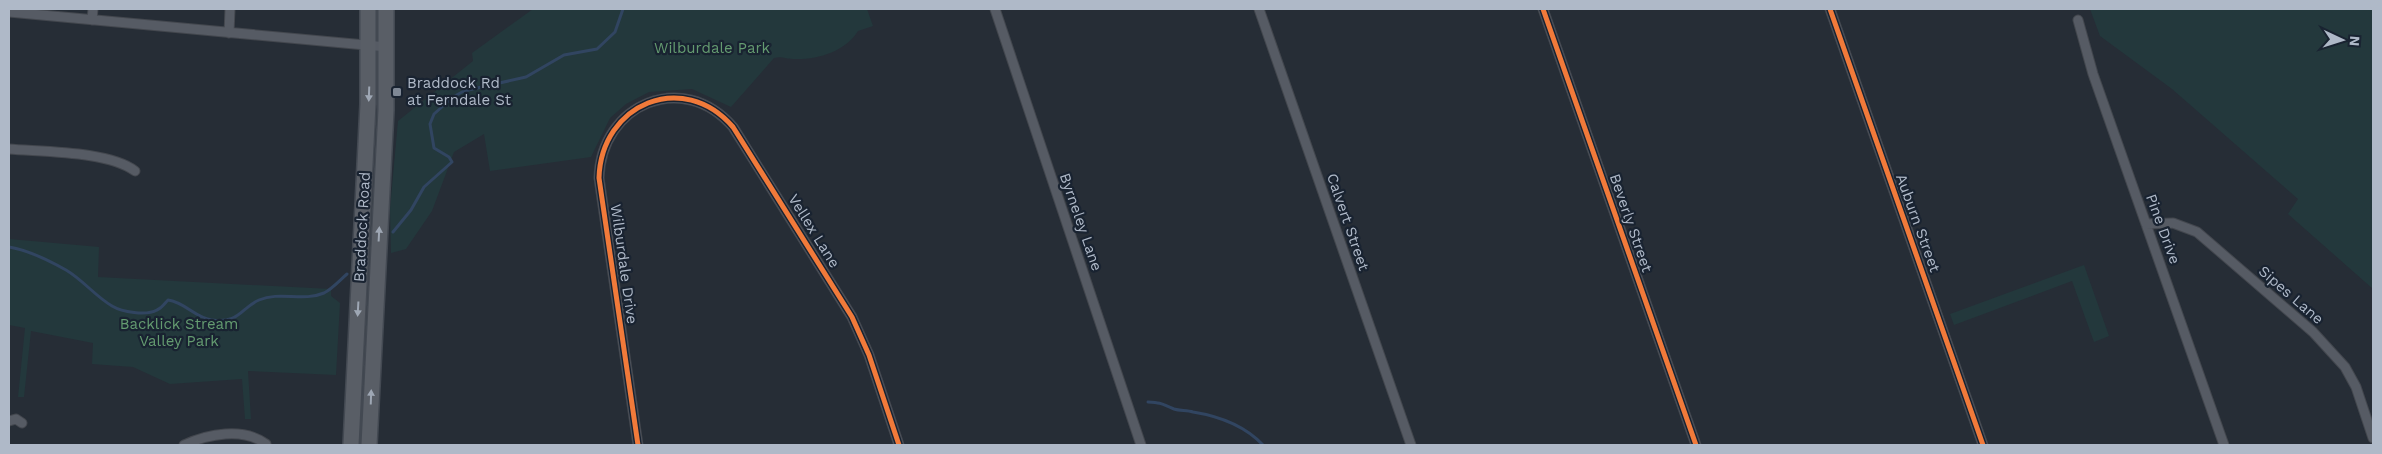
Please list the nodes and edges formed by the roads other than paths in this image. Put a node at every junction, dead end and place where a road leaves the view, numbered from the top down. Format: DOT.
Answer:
graph roads {
  1 [pos="93,9"];
  2 [pos="230,9"];
  3 [pos="368,9"];
  4 [pos="386,9"];
  5 [pos="996,9"];
  6 [pos="1259,9"];
  7 [pos="1543,9"];
  8 [pos="1830,9"];
  9 [pos="9,12"];
  10 [pos="92,20"];
  11 [pos="2078,20"];
  12 [pos="229,33"];
  13 [pos="369,46"];
  14 [pos="387,48"];
  15 [pos="645,104"];
  16 [pos="9,149"];
  17 [pos="135,172"];
  18 [pos="2146,224"];
  19 [pos="9,421"];
  20 [pos="22,423"];
  21 [pos="2373,438"];
  22 [pos="266,444"];
  23 [pos="184,445"];
  24 [pos="351,445"];
  25 [pos="369,445"];
  26 [pos="638,445"];
  27 [pos="899,445"];
  28 [pos="1141,445"];
  29 [pos="1411,445"];
  30 [pos="1696,445"];
  31 [pos="1983,445"];
  32 [pos="2224,445"];
  1 -- 10 [label="street"];
  2 -- 12 [label="street"];
  3 -- 13 [label="main road, Braddock Road"];
  4 -- 14 [label="main road, Braddock Road"];
  5 -- 28 [label="street, Byrneley Lane"];
  6 -- 29 [label="street, Calvert Street"];
  7 -- 30 [label="street, Beverly Street"];
  8 -- 31 [label="street, Auburn Street"];
  9 -- 10 [label="street"];
  10 -- 12 [label="street"];
  11 -- 18 [label="street, Pine Drive"];
  12 -- 13 [label="street"];
  13 -- 14 [label="street"];
  13 -- 24 [label="main road, Braddock Road, one-way"];
  25 -- 14 [label="main road, Braddock Road, one-way"];
  15 -- 26 [label="street, Wilburdale Drive"];
  15 -- 27 [label="street, Vellex Lane"];
  16 -- 17 [label="street"];
  18 -- 21 [label="street, Sipes Lane"];
  18 -- 32 [label="street, Pine Drive"];
  19 -- 20 [label="street"];
  22 -- 23 [label="street"];
}
